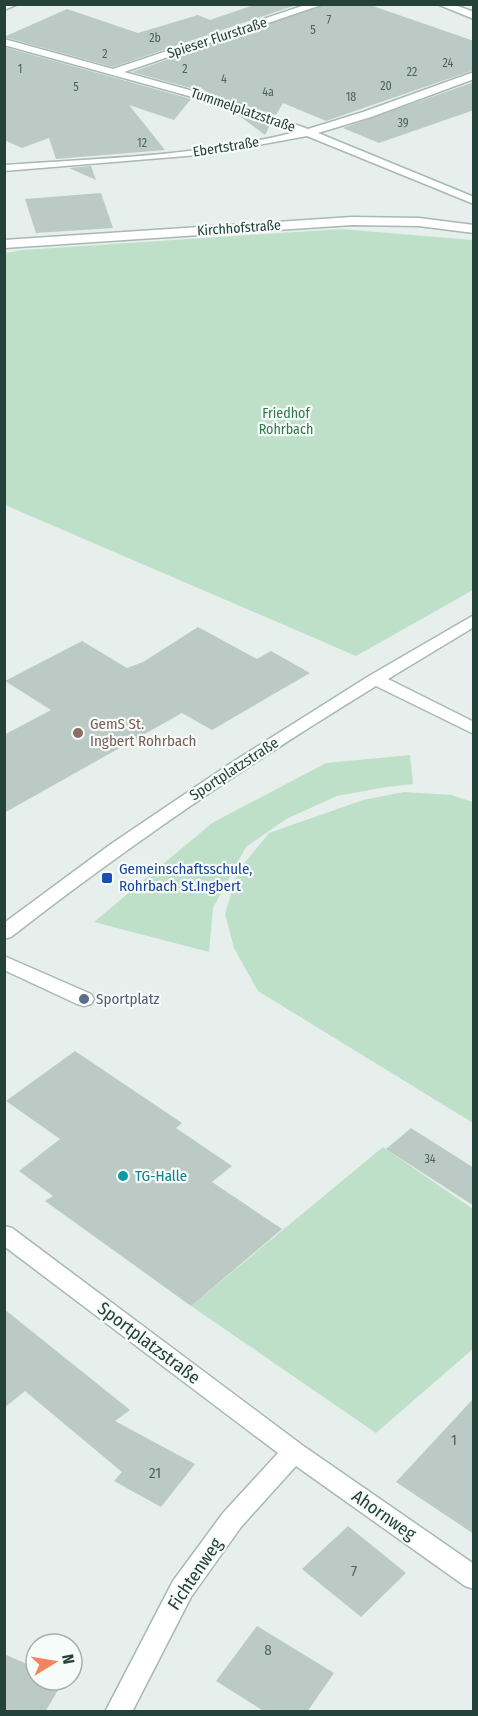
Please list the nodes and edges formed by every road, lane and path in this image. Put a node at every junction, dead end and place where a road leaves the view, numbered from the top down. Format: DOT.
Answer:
graph roads {
  1 [pos="13,4"];
  2 [pos="319,4"];
  3 [pos="442,4"];
  4 [pos="4,7"];
  5 [pos="474,16"];
  6 [pos="4,42"];
  7 [pos="114,72"];
  8 [pos="474,75"];
  9 [pos="307,132"];
  10 [pos="4,168"];
  11 [pos="474,201"];
  12 [pos="474,229"];
  13 [pos="4,244"];
  14 [pos="474,620"];
  15 [pos="375,680"];
  16 [pos="474,729"];
  17 [pos="4,933"];
  18 [pos="4,962"];
  19 [pos="84,999"];
  20 [pos="4,1234"];
  21 [pos="294,1452"];
  22 [pos="474,1578"];
  23 [pos="118,1712"];
  1 -- 4 [label="street"];
  2 -- 7 [label="street, Spieser Flurstraße"];
  3 -- 5 [label="street"];
  6 -- 7 [label="street, Tummelplatzstraße"];
  7 -- 9 [label="street, Tummelplatzstraße"];
  8 -- 9 [label="street, Ebertstraße"];
  9 -- 10 [label="street, Ebertstraße"];
  9 -- 11 [label="street, Tummelplatzstraße"];
  12 -- 13 [label="street, Kirchhofstraße"];
  14 -- 15 [label="street, Sportplatzstraße"];
  15 -- 16 [label="street"];
  15 -- 17 [label="street, Sportplatzstraße"];
  18 -- 19 [label="street"];
  20 -- 21 [label="street, Sportplatzstraße"];
  21 -- 22 [label="street, Ahornweg"];
  21 -- 23 [label="street, Fichtenweg"];
}
